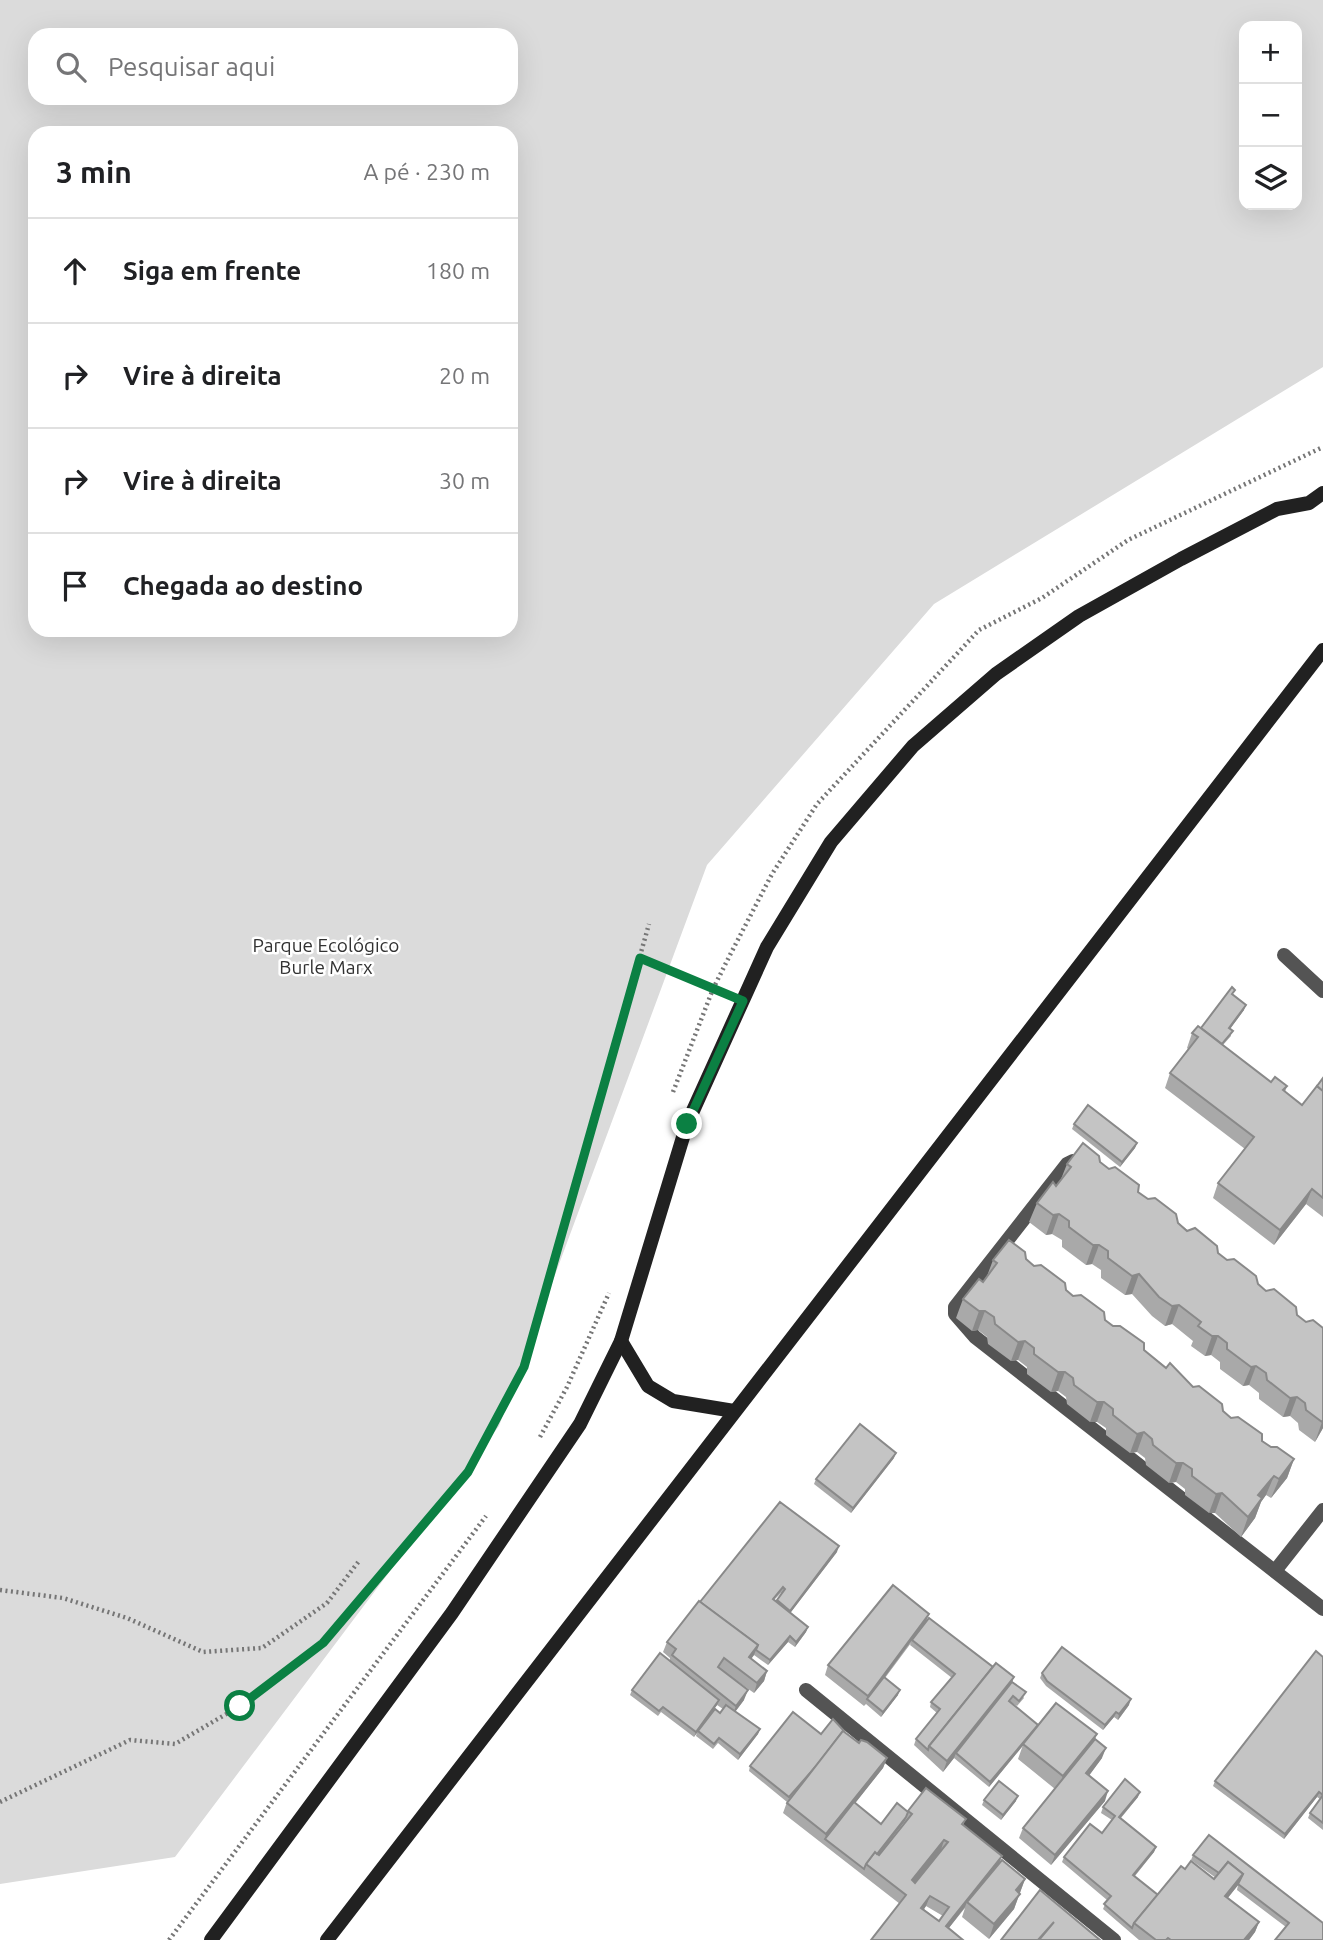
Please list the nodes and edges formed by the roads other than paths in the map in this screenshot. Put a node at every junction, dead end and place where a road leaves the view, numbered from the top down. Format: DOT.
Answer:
graph roads {
  1 [pos="1323,493"];
  2 [pos="1309,503"];
  3 [pos="1323,511"];
  4 [pos="1323,650"];
  5 [pos="1284,955"];
  6 [pos="1323,991"];
  7 [pos="1093,1170"];
  8 [pos="621,1341"];
  9 [pos="734,1411"];
  10 [pos="1323,1510"];
  11 [pos="1275,1571"];
  12 [pos="1323,1609"];
  13 [pos="806,1690"];
  14 [pos="211,1940"];
  15 [pos="327,1940"];
  16 [pos="1114,1940"];
  1 -- 2 [label="street"];
  2 -- 3 [label="street"];
  2 -- 8 [label="street"];
  4 -- 9 [label="street"];
  5 -- 6 [label="street"];
  7 -- 11 [label="street"];
  8 -- 9 [label="street"];
  8 -- 14 [label="street"];
  9 -- 15 [label="street"];
  10 -- 11 [label="street"];
  11 -- 12 [label="street"];
  13 -- 16 [label="street"];
}
